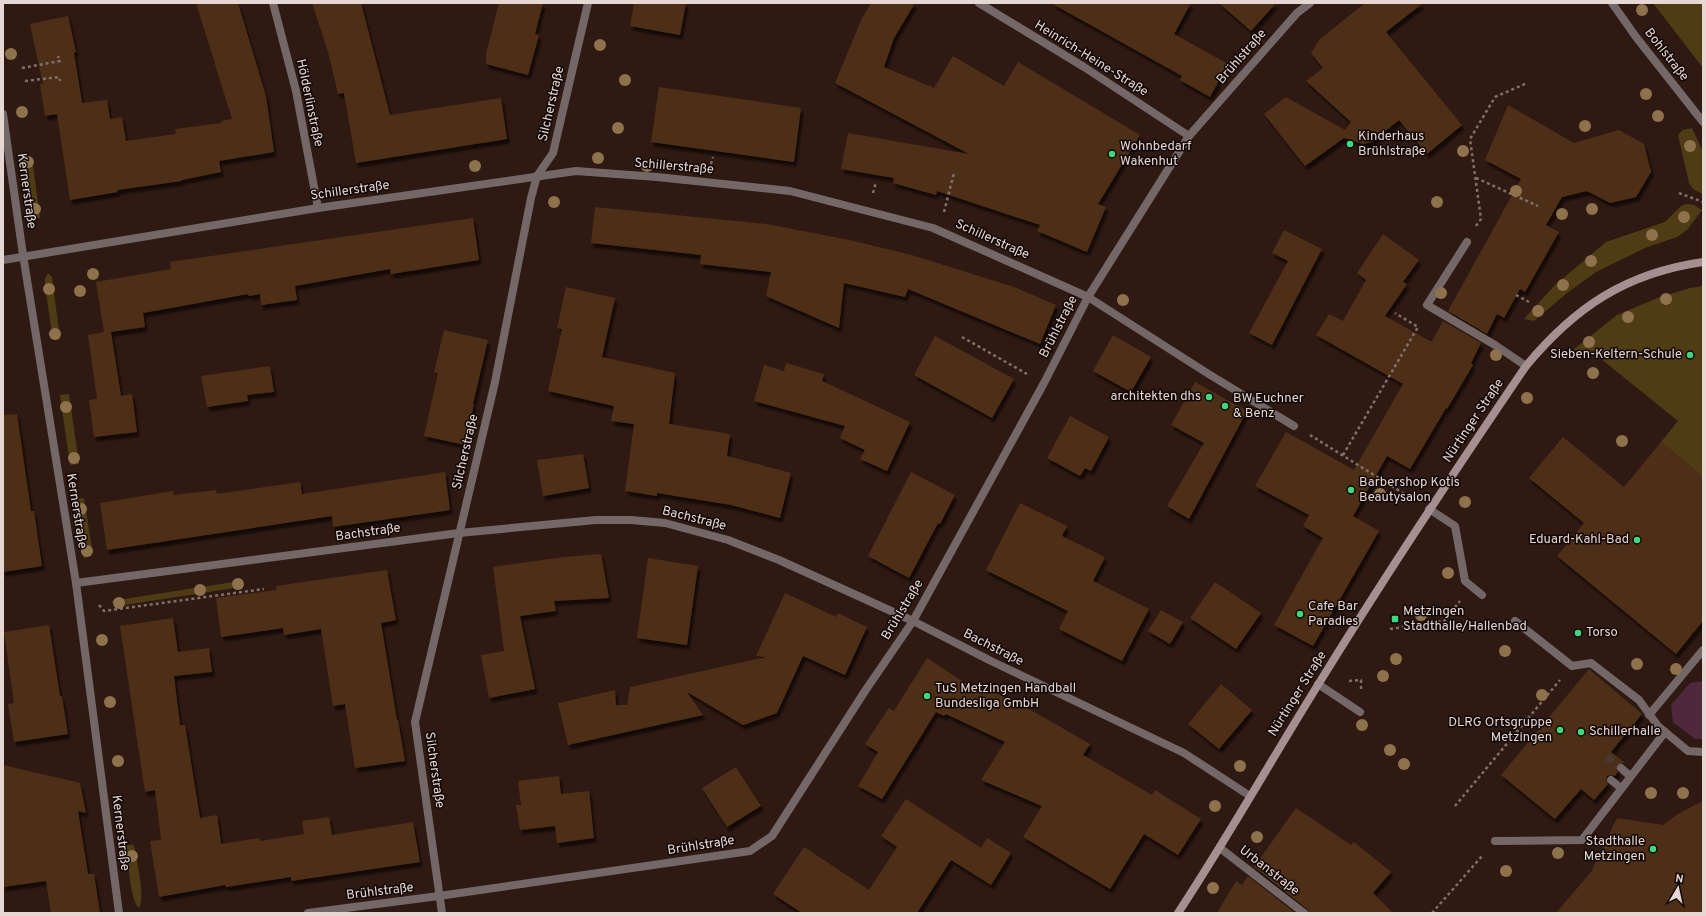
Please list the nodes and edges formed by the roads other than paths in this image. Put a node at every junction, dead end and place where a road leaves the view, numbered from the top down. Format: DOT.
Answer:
graph roads {
  1 [pos="274,3"];
  2 [pos="588,3"];
  3 [pos="979,3"];
  4 [pos="1310,3"];
  5 [pos="1612,3"];
  6 [pos="3,114"];
  7 [pos="1703,122"];
  8 [pos="1189,136"];
  9 [pos="537,176"];
  10 [pos="318,208"];
  11 [pos="1467,242"];
  12 [pos="23,256"];
  13 [pos="3,260"];
  14 [pos="1703,262"];
  15 [pos="1088,297"];
  16 [pos="1526,366"];
  17 [pos="1294,426"];
  18 [pos="1429,509"];
  19 [pos="458,533"];
  20 [pos="76,583"];
  21 [pos="1482,595"];
  22 [pos="913,621"];
  23 [pos="1515,621"];
  24 [pos="1703,650"];
  25 [pos="1318,684"];
  26 [pos="1360,712"];
  27 [pos="1649,715"];
  28 [pos="1665,732"];
  29 [pos="1703,752"];
  30 [pos="1621,768"];
  31 [pos="1630,776"];
  32 [pos="1611,780"];
  33 [pos="1621,788"];
  34 [pos="1250,796"];
  35 [pos="1495,841"];
  36 [pos="1220,848"];
  37 [pos="439,896"];
  38 [pos="118,913"];
  39 [pos="308,913"];
  40 [pos="442,913"];
  41 [pos="1178,913"];
  42 [pos="1304,913"];
  1 -- 10 [label="street, Hölderlinstraße"];
  2 -- 9 [label="street, Silcherstraße"];
  3 -- 8 [label="street, Heinrich-Heine-Straße"];
  4 -- 8 [label="street, Brühlstraße"];
  5 -- 7 [label="street, Bohlstraße"];
  6 -- 12 [label="street, Kernerstraße"];
  8 -- 15 [label="street, Brühlstraße"];
  9 -- 10 [label="street, Schillerstraße"];
  9 -- 15 [label="street, Schillerstraße"];
  9 -- 19 [label="street, Silcherstraße"];
  10 -- 12 [label="street, Schillerstraße"];
  11 -- 16 [label="street"];
  12 -- 13 [label="street, Schillerstraße"];
  12 -- 20 [label="street, Kernerstraße"];
  14 -- 16 [label="main road, Nürtinger Straße"];
  15 -- 17 [label="street, Schillerstraße"];
  15 -- 22 [label="street, Brühlstraße"];
  16 -- 18 [label="main road, Nürtinger Straße"];
  18 -- 21 [label="street"];
  18 -- 25 [label="main road, Nürtinger Straße"];
  19 -- 20 [label="street, Bachstraße"];
  19 -- 22 [label="street, Bachstraße"];
  19 -- 37 [label="street, Silcherstraße"];
  20 -- 38 [label="street, Kernerstraße"];
  22 -- 34 [label="street, Bachstraße"];
  22 -- 37 [label="street, Brühlstraße"];
  23 -- 27 [label="street"];
  24 -- 27 [label="street"];
  25 -- 26 [label="street"];
  25 -- 34 [label="main road, Nürtinger Straße"];
  27 -- 28 [label="street"];
  28 -- 29 [label="street"];
  28 -- 31 [label="street"];
  30 -- 31 [label="street"];
  31 -- 33 [label="street"];
  32 -- 33 [label="street"];
  33 -- 35 [label="street"];
  34 -- 36 [label="main road, Nürtinger Straße"];
  36 -- 41 [label="main road, Nürtinger Straße"];
  36 -- 42 [label="street, Urbanstraße"];
  37 -- 39 [label="street, Brühlstraße"];
  37 -- 40 [label="street, Silcherstraße"];
}
